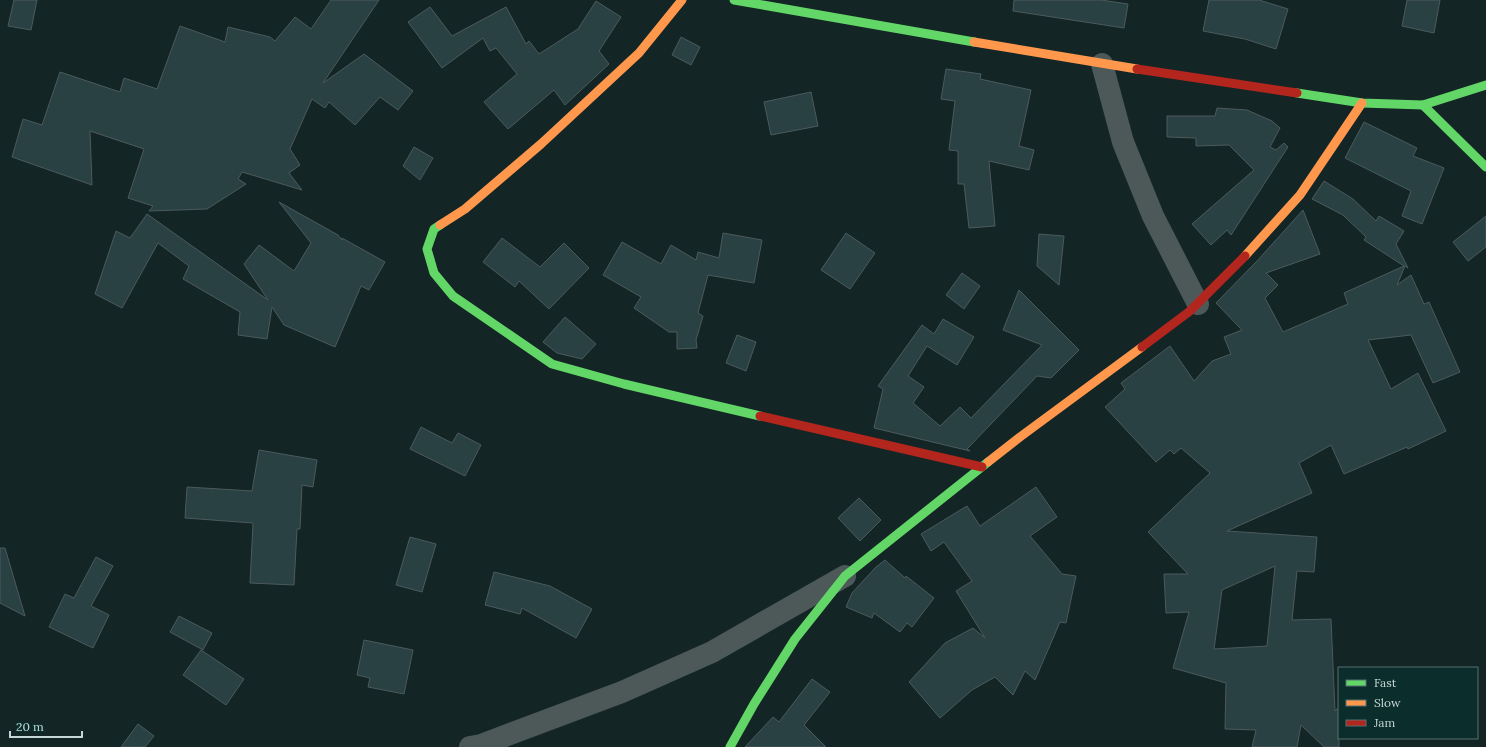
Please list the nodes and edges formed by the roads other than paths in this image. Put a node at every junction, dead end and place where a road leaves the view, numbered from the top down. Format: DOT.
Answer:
graph roads {
  1 [pos="682,0"];
  2 [pos="734,0"];
  3 [pos="1102,64"];
  4 [pos="1486,86"];
  5 [pos="1362,103"];
  6 [pos="1423,105"];
  7 [pos="1486,167"];
  8 [pos="1198,304"];
  9 [pos="982,467"];
  10 [pos="845,576"];
  11 [pos="470,747"];
  12 [pos="730,747"];
  1 -- 9 [label="street"];
  2 -- 3 [label="street"];
  3 -- 5 [label="street"];
  3 -- 8 [label="street"];
  4 -- 6 [label="street"];
  5 -- 6 [label="street"];
  5 -- 8 [label="street"];
  6 -- 7 [label="street"];
  8 -- 9 [label="street"];
  9 -- 10 [label="street"];
  10 -- 11 [label="street"];
  10 -- 12 [label="street"];
}
